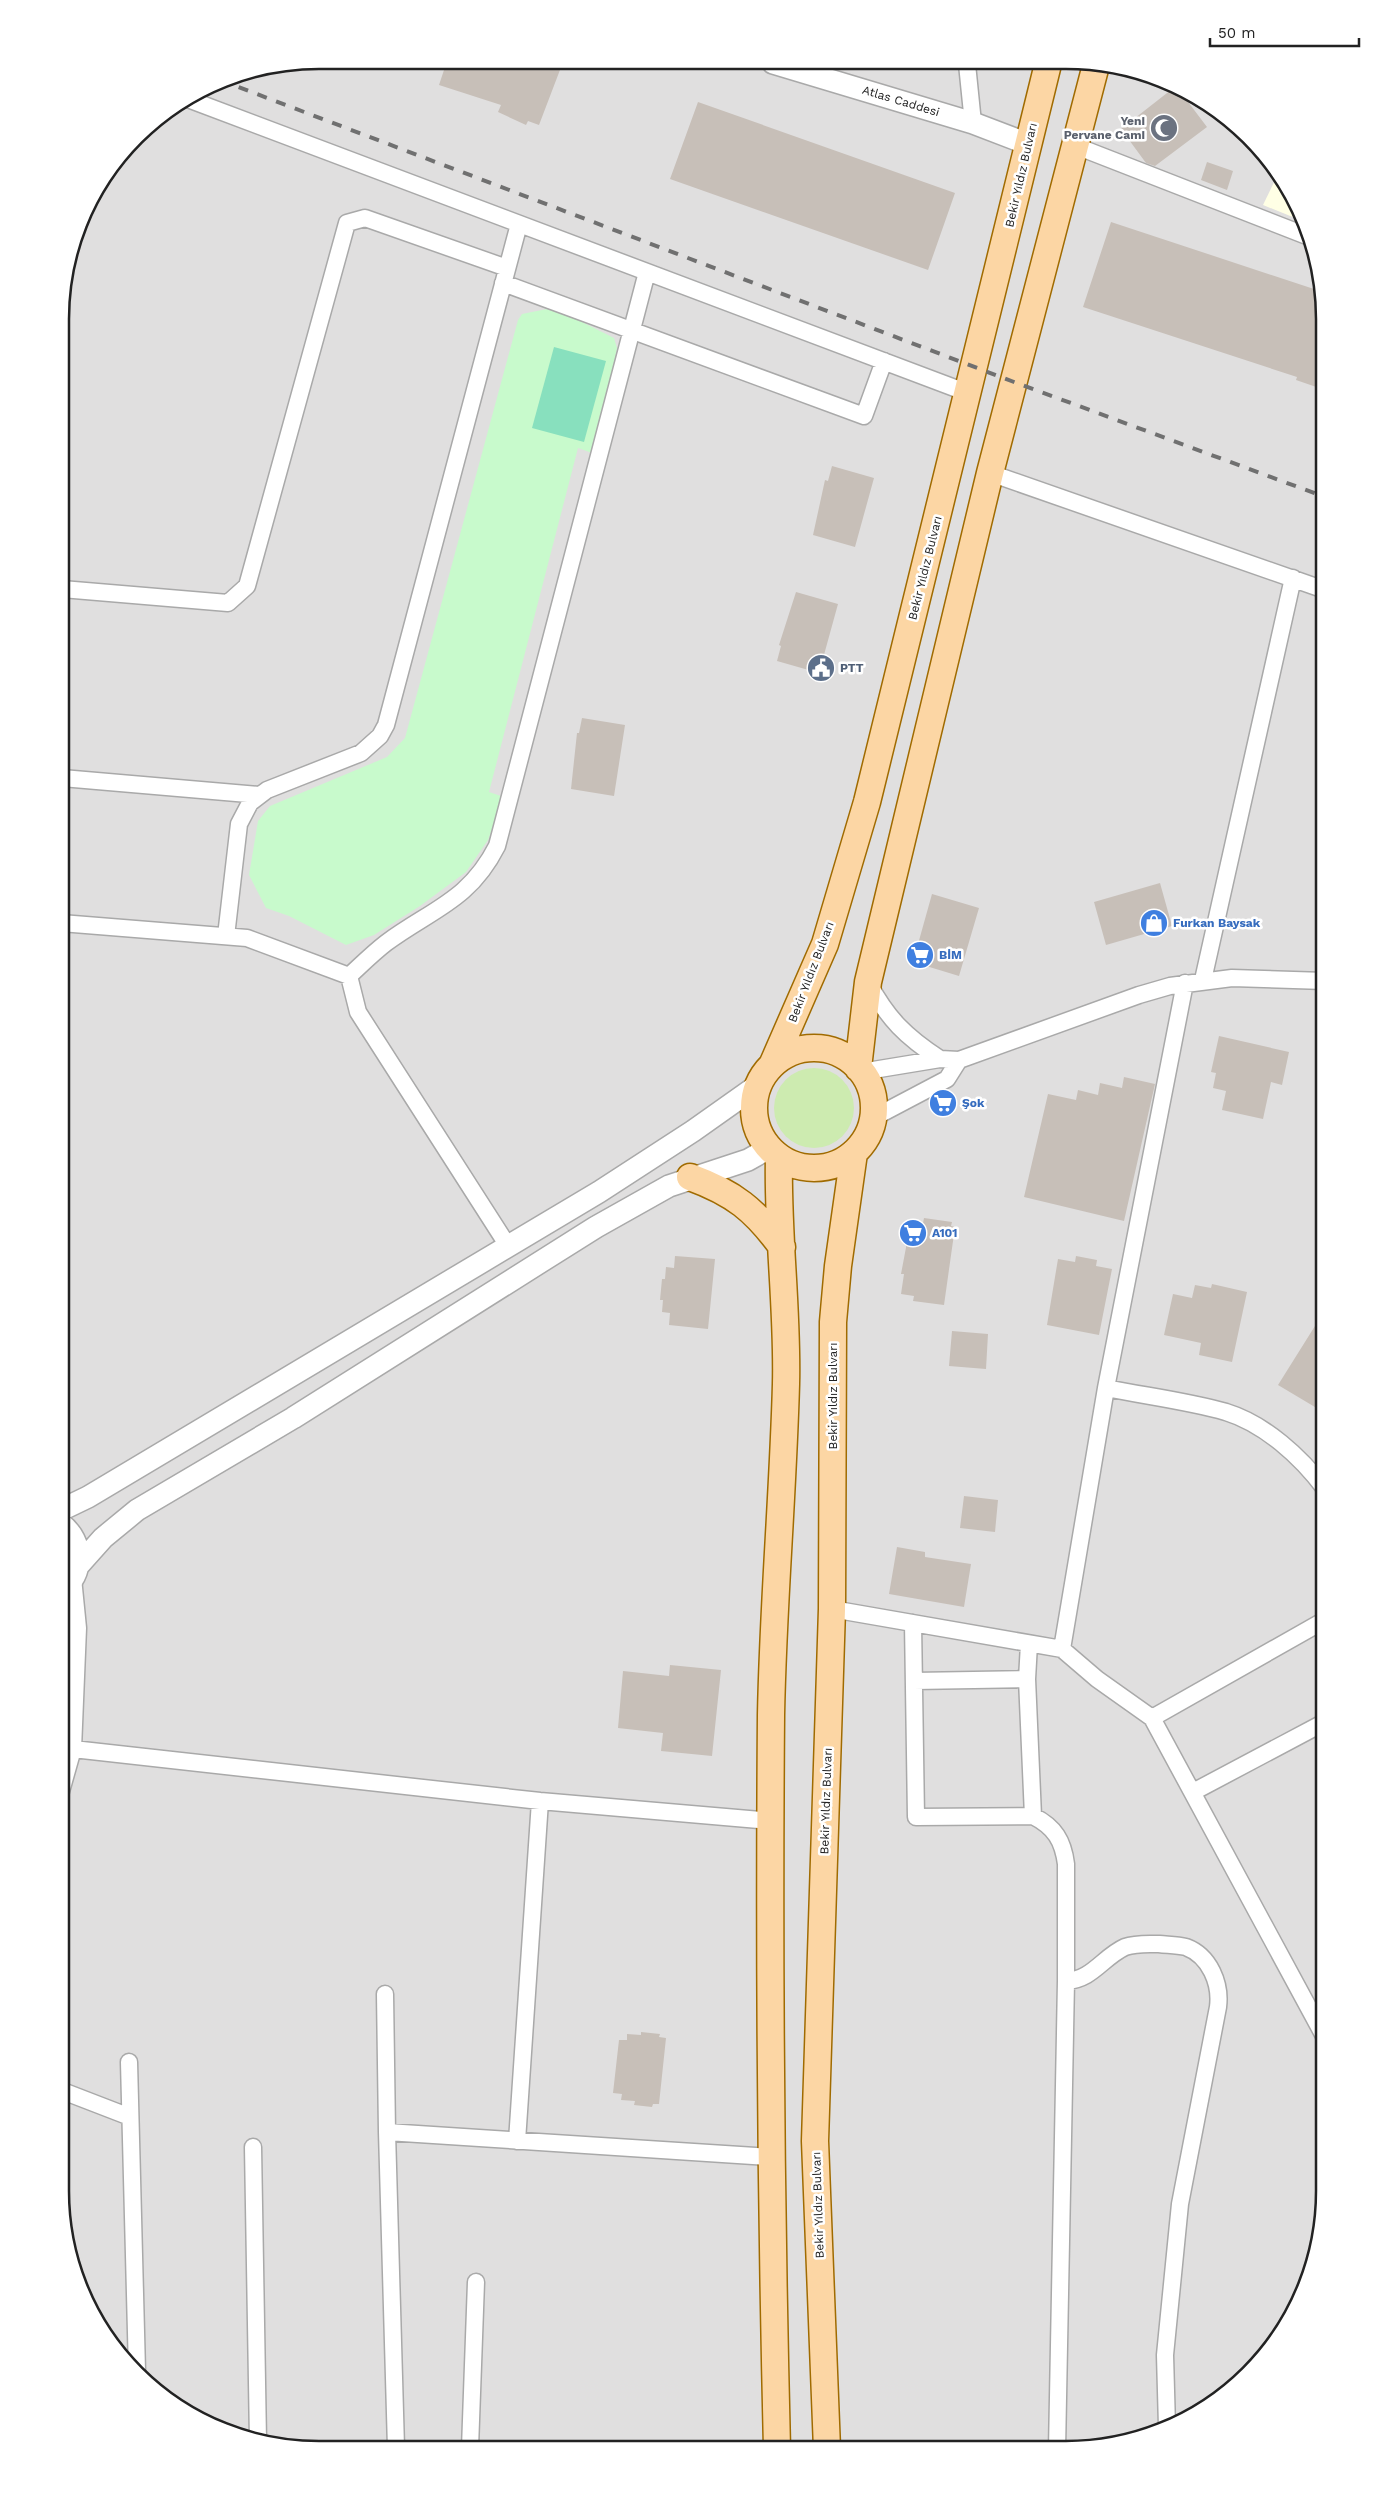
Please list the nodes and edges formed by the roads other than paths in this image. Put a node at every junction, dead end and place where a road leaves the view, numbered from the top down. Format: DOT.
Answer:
graph roads {
  1 [pos="792,69"];
  2 [pos="968,69"];
  3 [pos="1047,69"];
  4 [pos="1095,70"];
  5 [pos="194,101"];
  6 [pos="973,123"];
  7 [pos="1028,144"];
  8 [pos="1076,146"];
  9 [pos="519,224"];
  10 [pos="1301,234"];
  11 [pos="647,272"];
  12 [pos="505,276"];
  13 [pos="632,331"];
  14 [pos="884,361"];
  15 [pos="968,393"];
  16 [pos="990,473"];
  17 [pos="1293,578"];
  18 [pos="1316,587"];
  19 [pos="69,590"];
  20 [pos="69,779"];
  21 [pos="258,795"];
  22 [pos="69,924"];
  23 [pos="226,936"];
  24 [pos="349,976"];
  25 [pos="1204,980"];
  26 [pos="1316,980"];
  27 [pos="868,982"];
  28 [pos="1185,983"];
  29 [pos="940,1059"];
  30 [pos="959,1060"];
  31 [pos="773,1063"];
  32 [pos="860,1070"];
  33 [pos="758,1085"];
  34 [pos="873,1118"];
  35 [pos="774,1153"];
  36 [pos="854,1153"];
  37 [pos="690,1178"];
  38 [pos="508,1246"];
  39 [pos="782,1247"];
  40 [pos="1106,1388"];
  41 [pos="1316,1479"];
  42 [pos="69,1506"];
  43 [pos="69,1533"];
  44 [pos="70,1578"];
  45 [pos="832,1609"];
  46 [pos="913,1623"];
  47 [pos="1316,1625"];
  48 [pos="1029,1644"];
  49 [pos="1062,1649"];
  50 [pos="1027,1679"];
  51 [pos="914,1681"];
  52 [pos="1152,1718"];
  53 [pos="1316,1727"];
  54 [pos="73,1749"];
  55 [pos="69,1763"];
  56 [pos="1193,1792"];
  57 [pos="540,1802"];
  58 [pos="1034,1816"];
  59 [pos="771,1820"];
  60 [pos="1066,1981"];
  61 [pos="385,1994"];
  62 [pos="1316,2021"];
  63 [pos="129,2062"];
  64 [pos="69,2093"];
  65 [pos="130,2117"];
  66 [pos="387,2132"];
  67 [pos="517,2141"];
  68 [pos="253,2147"];
  69 [pos="770,2158"];
  70 [pos="476,2282"];
  71 [pos="137,2362"];
  72 [pos="1167,2420"];
  73 [pos="258,2434"];
  74 [pos="396,2441"];
  75 [pos="470,2441"];
  76 [pos="777,2441"];
  77 [pos="827,2441"];
  78 [pos="1057,2441"];
  1 -- 6 [label="street, Atlas Caddesi"];
  2 -- 6 [label="street"];
  3 -- 7 [label="main road, Bekir Yıldız Bulvarı"];
  4 -- 8 [label="main road"];
  5 -- 9 [label="street"];
  6 -- 7 [label="street, Atlas Caddesi"];
  7 -- 15 [label="main road, Bekir Yıldız Bulvarı"];
  8 -- 10 [label="street"];
  8 -- 16 [label="main road"];
  9 -- 11 [label="street"];
  9 -- 12 [label="street"];
  11 -- 13 [label="street"];
  11 -- 14 [label="street"];
  12 -- 13 [label="street"];
  12 -- 19 [label="street"];
  12 -- 21 [label="street"];
  13 -- 14 [label="street"];
  13 -- 24 [label="street"];
  14 -- 15 [label="street"];
  15 -- 31 [label="main road, Bekir Yıldız Bulvarı"];
  16 -- 17 [label="street"];
  16 -- 27 [label="main road"];
  17 -- 18 [label="street"];
  17 -- 25 [label="street"];
  20 -- 21 [label="street"];
  21 -- 23 [label="street"];
  22 -- 23 [label="street"];
  23 -- 24 [label="street"];
  24 -- 38 [label="street"];
  25 -- 26 [label="street"];
  25 -- 28 [label="street"];
  27 -- 29 [label="street"];
  27 -- 32 [label="main road"];
  28 -- 30 [label="street"];
  28 -- 40 [label="street"];
  29 -- 30 [label="street"];
  29 -- 32 [label="street"];
  30 -- 34 [label="street"];
  31 -- 32 [label="main road"];
  31 -- 33 [label="main road"];
  32 -- 34 [label="main road"];
  33 -- 35 [label="main road"];
  33 -- 38 [label="street"];
  34 -- 36 [label="main road"];
  35 -- 36 [label="main road"];
  35 -- 37 [label="street"];
  35 -- 39 [label="main road"];
  36 -- 45 [label="main road, Bekir Yıldız Bulvarı"];
  37 -- 39 [label="main road"];
  37 -- 44 [label="street"];
  38 -- 42 [label="street"];
  39 -- 59 [label="main road"];
  40 -- 41 [label="street"];
  40 -- 49 [label="street"];
  43 -- 44 [label="street"];
  44 -- 54 [label="street"];
  45 -- 46 [label="street"];
  45 -- 77 [label="main road, Bekir Yıldız Bulvarı"];
  46 -- 48 [label="street"];
  46 -- 51 [label="street"];
  47 -- 52 [label="street"];
  48 -- 49 [label="street"];
  48 -- 50 [label="street"];
  49 -- 52 [label="street"];
  50 -- 51 [label="street"];
  50 -- 58 [label="street"];
  51 -- 58 [label="street"];
  52 -- 56 [label="street"];
  53 -- 56 [label="street"];
  54 -- 55 [label="street"];
  54 -- 57 [label="street"];
  56 -- 62 [label="street"];
  57 -- 59 [label="street"];
  57 -- 67 [label="street"];
  58 -- 60 [label="street"];
  59 -- 69 [label="main road"];
  60 -- 72 [label="street"];
  60 -- 78 [label="street"];
  61 -- 66 [label="street"];
  63 -- 65 [label="street"];
  64 -- 65 [label="street"];
  65 -- 71 [label="street"];
  66 -- 67 [label="street"];
  66 -- 74 [label="street"];
  67 -- 69 [label="street"];
  68 -- 73 [label="street"];
  69 -- 76 [label="main road"];
  70 -- 75 [label="street"];
}
